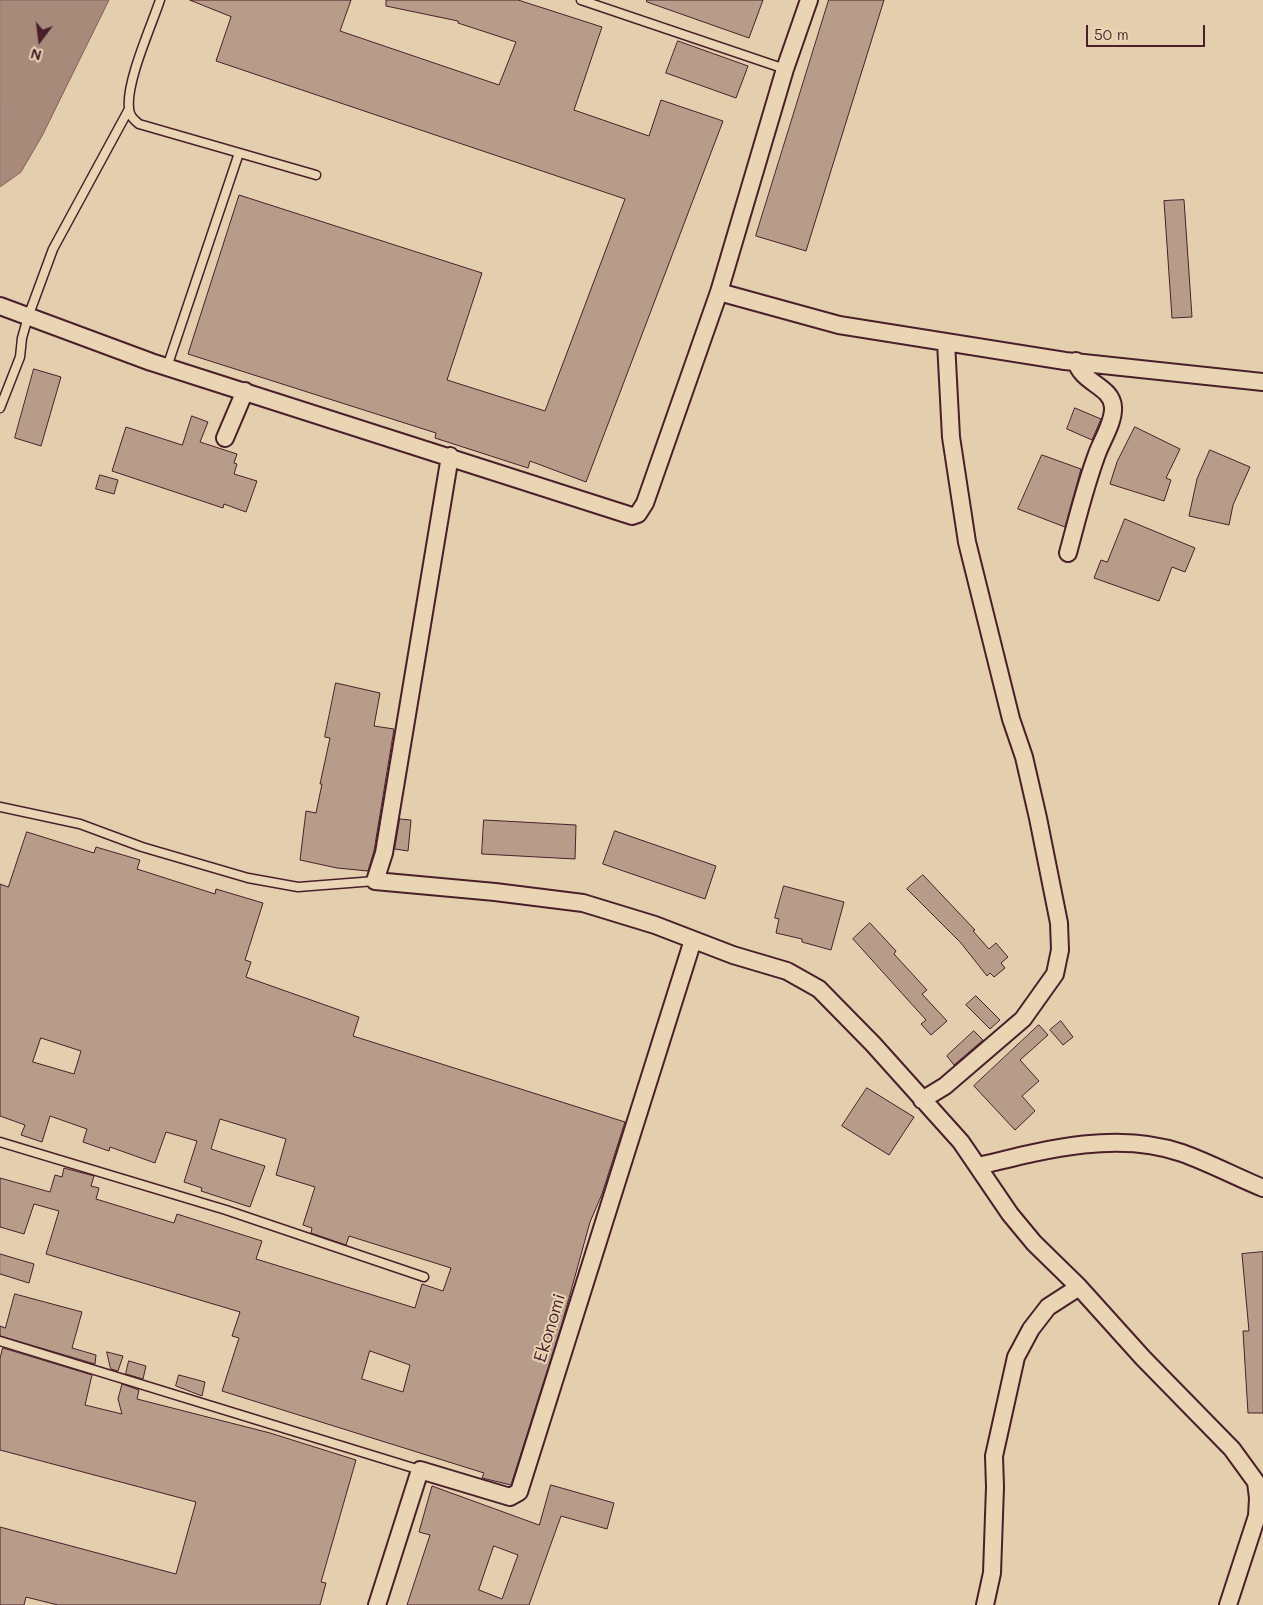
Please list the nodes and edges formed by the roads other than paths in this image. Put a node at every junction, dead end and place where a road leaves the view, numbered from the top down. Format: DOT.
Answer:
graph roads {
  1 [pos="160,0"];
  2 [pos="581,0"];
  3 [pos="809,0"];
  4 [pos="785,69"];
  5 [pos="129,109"];
  6 [pos="238,153"];
  7 [pos="316,175"];
  8 [pos="719,292"];
  9 [pos="0,306"];
  10 [pos="28,317"];
  11 [pos="946,342"];
  12 [pos="1076,362"];
  13 [pos="167,367"];
  14 [pos="1263,382"];
  15 [pos="244,391"];
  16 [pos="0,408"];
  17 [pos="225,438"];
  18 [pos="450,456"];
  19 [pos="1068,553"];
  20 [pos="0,807"];
  21 [pos="375,881"];
  22 [pos="692,940"];
  23 [pos="922,1100"];
  24 [pos="0,1142"];
  25 [pos="979,1166"];
  26 [pos="1263,1188"];
  27 [pos="424,1277"];
  28 [pos="1079,1287"];
  29 [pos="0,1340"];
  30 [pos="420,1470"];
  31 [pos="377,1605"];
  32 [pos="985,1605"];
  33 [pos="1228,1605"];
  1 -- 5 [label="lane"];
  2 -- 4 [label="lane"];
  3 -- 4 [label="street"];
  4 -- 8 [label="street"];
  5 -- 6 [label="lane"];
  5 -- 10 [label="lane"];
  6 -- 7 [label="lane"];
  6 -- 13 [label="lane"];
  8 -- 11 [label="street"];
  8 -- 18 [label="street"];
  9 -- 10 [label="street"];
  10 -- 13 [label="street"];
  10 -- 16 [label="lane"];
  11 -- 12 [label="street"];
  11 -- 23 [label="street"];
  12 -- 14 [label="street"];
  12 -- 19 [label="street"];
  13 -- 15 [label="street"];
  15 -- 17 [label="street"];
  15 -- 18 [label="street"];
  18 -- 21 [label="street"];
  20 -- 21 [label="lane"];
  21 -- 22 [label="street"];
  22 -- 23 [label="street"];
  22 -- 30 [label="street, Ekonomi"];
  23 -- 25 [label="street"];
  24 -- 27 [label="lane"];
  25 -- 26 [label="street"];
  25 -- 28 [label="street"];
  28 -- 32 [label="street"];
  28 -- 33 [label="street"];
  29 -- 30 [label="lane"];
  30 -- 31 [label="street"];
}
